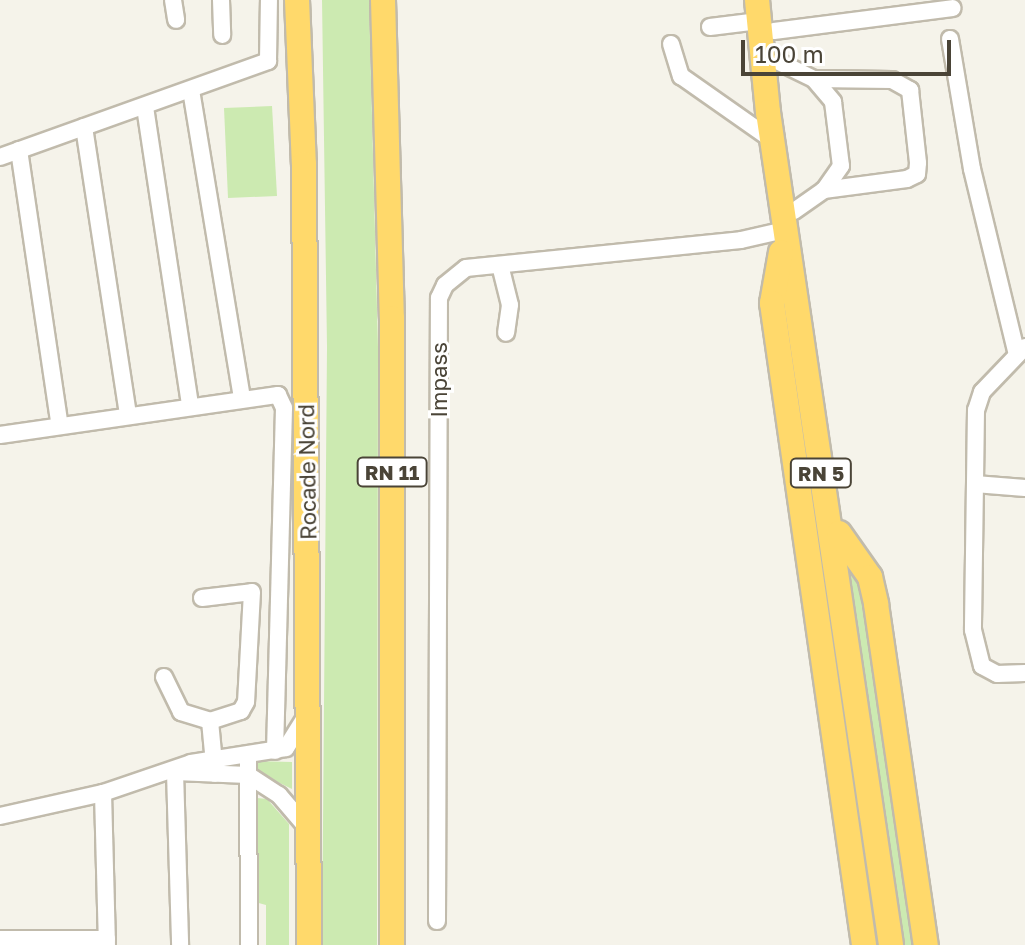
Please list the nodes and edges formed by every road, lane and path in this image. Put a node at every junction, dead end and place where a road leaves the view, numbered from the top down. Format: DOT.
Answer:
graph roads {
  1 [pos="173,0"];
  2 [pos="221,0"];
  3 [pos="269,0"];
  4 [pos="383,0"];
  5 [pos="297,1"];
  6 [pos="953,8"];
  7 [pos="765,13"];
  8 [pos="176,20"];
  9 [pos="710,27"];
  10 [pos="222,35"];
  11 [pos="950,39"];
  12 [pos="671,44"];
  13 [pos="779,62"];
  14 [pos="814,79"];
  15 [pos="191,90"];
  16 [pos="145,107"];
  17 [pos="84,127"];
  18 [pos="772,140"];
  19 [pos="19,150"];
  20 [pos="0,157"];
  21 [pos="824,190"];
  22 [pos="789,220"];
  23 [pos="500,265"];
  24 [pos="506,333"];
  25 [pos="1021,351"];
  26 [pos="242,399"];
  27 [pos="190,406"];
  28 [pos="128,415"];
  29 [pos="60,426"];
  30 [pos="0,435"];
  31 [pos="975,484"];
  32 [pos="1025,488"];
  33 [pos="839,533"];
  34 [pos="202,598"];
  35 [pos="1025,673"];
  36 [pos="164,677"];
  37 [pos="309,696"];
  38 [pos="210,721"];
  39 [pos="275,751"];
  40 [pos="248,758"];
  41 [pos="215,766"];
  42 [pos="175,772"];
  43 [pos="248,775"];
  44 [pos="103,793"];
  45 [pos="0,816"];
  46 [pos="310,832"];
  47 [pos="437,921"];
  48 [pos="863,938"];
  49 [pos="0,939"];
  50 [pos="31,942"];
  51 [pos="107,942"];
  52 [pos="927,942"];
  53 [pos="180,945"];
  54 [pos="249,945"];
  55 [pos="309,945"];
  56 [pos="392,945"];
  57 [pos="891,945"];
  58 [pos="899,945"];
  1 -- 8 [label="street"];
  2 -- 10 [label="street"];
  3 -- 15 [label="street"];
  4 -- 56 [label="highway, RN 11"];
  5 -- 37 [label="highway, Rocade Nord"];
  6 -- 7 [label="street"];
  7 -- 9 [label="street"];
  7 -- 13 [label="highway, RN 5"];
  7 -- 18 [label="highway, RN 5"];
  11 -- 25 [label="street"];
  12 -- 18 [label="street"];
  13 -- 14 [label="street"];
  13 -- 22 [label="highway, RN 5"];
  14 -- 21 [label="street"];
  14 -- 21 [label="street"];
  15 -- 16 [label="street"];
  15 -- 26 [label="street"];
  16 -- 17 [label="street"];
  16 -- 27 [label="street"];
  17 -- 19 [label="street"];
  17 -- 28 [label="street"];
  18 -- 22 [label="highway, RN 5"];
  19 -- 20 [label="street"];
  19 -- 29 [label="street"];
  21 -- 22 [label="street"];
  22 -- 23 [label="street, Impass"];
  22 -- 33 [label="highway, RN 5"];
  22 -- 48 [label="highway"];
  22 -- 57 [label="highway, RN 5"];
  23 -- 24 [label="street"];
  23 -- 47 [label="street, Impass"];
  25 -- 31 [label="street"];
  26 -- 27 [label="street"];
  26 -- 39 [label="street"];
  27 -- 28 [label="street"];
  28 -- 29 [label="street"];
  29 -- 30 [label="street"];
  31 -- 32 [label="street"];
  31 -- 35 [label="street"];
  33 -- 52 [label="highway, RN 5"];
  33 -- 58 [label="highway, RN 5"];
  34 -- 38 [label="street"];
  36 -- 38 [label="street"];
  37 -- 39 [label="street"];
  37 -- 46 [label="highway, Rocade Nord"];
  38 -- 41 [label="street"];
  39 -- 40 [label="street"];
  40 -- 41 [label="street"];
  40 -- 43 [label="street"];
  41 -- 42 [label="street"];
  41 -- 43 [label="street"];
  42 -- 44 [label="street"];
  42 -- 53 [label="street"];
  43 -- 46 [label="street"];
  43 -- 54 [label="street"];
  44 -- 45 [label="street"];
  44 -- 51 [label="street"];
  46 -- 55 [label="highway, Rocade Nord"];
  49 -- 50 [label="street"];
  50 -- 51 [label="street"];
}
